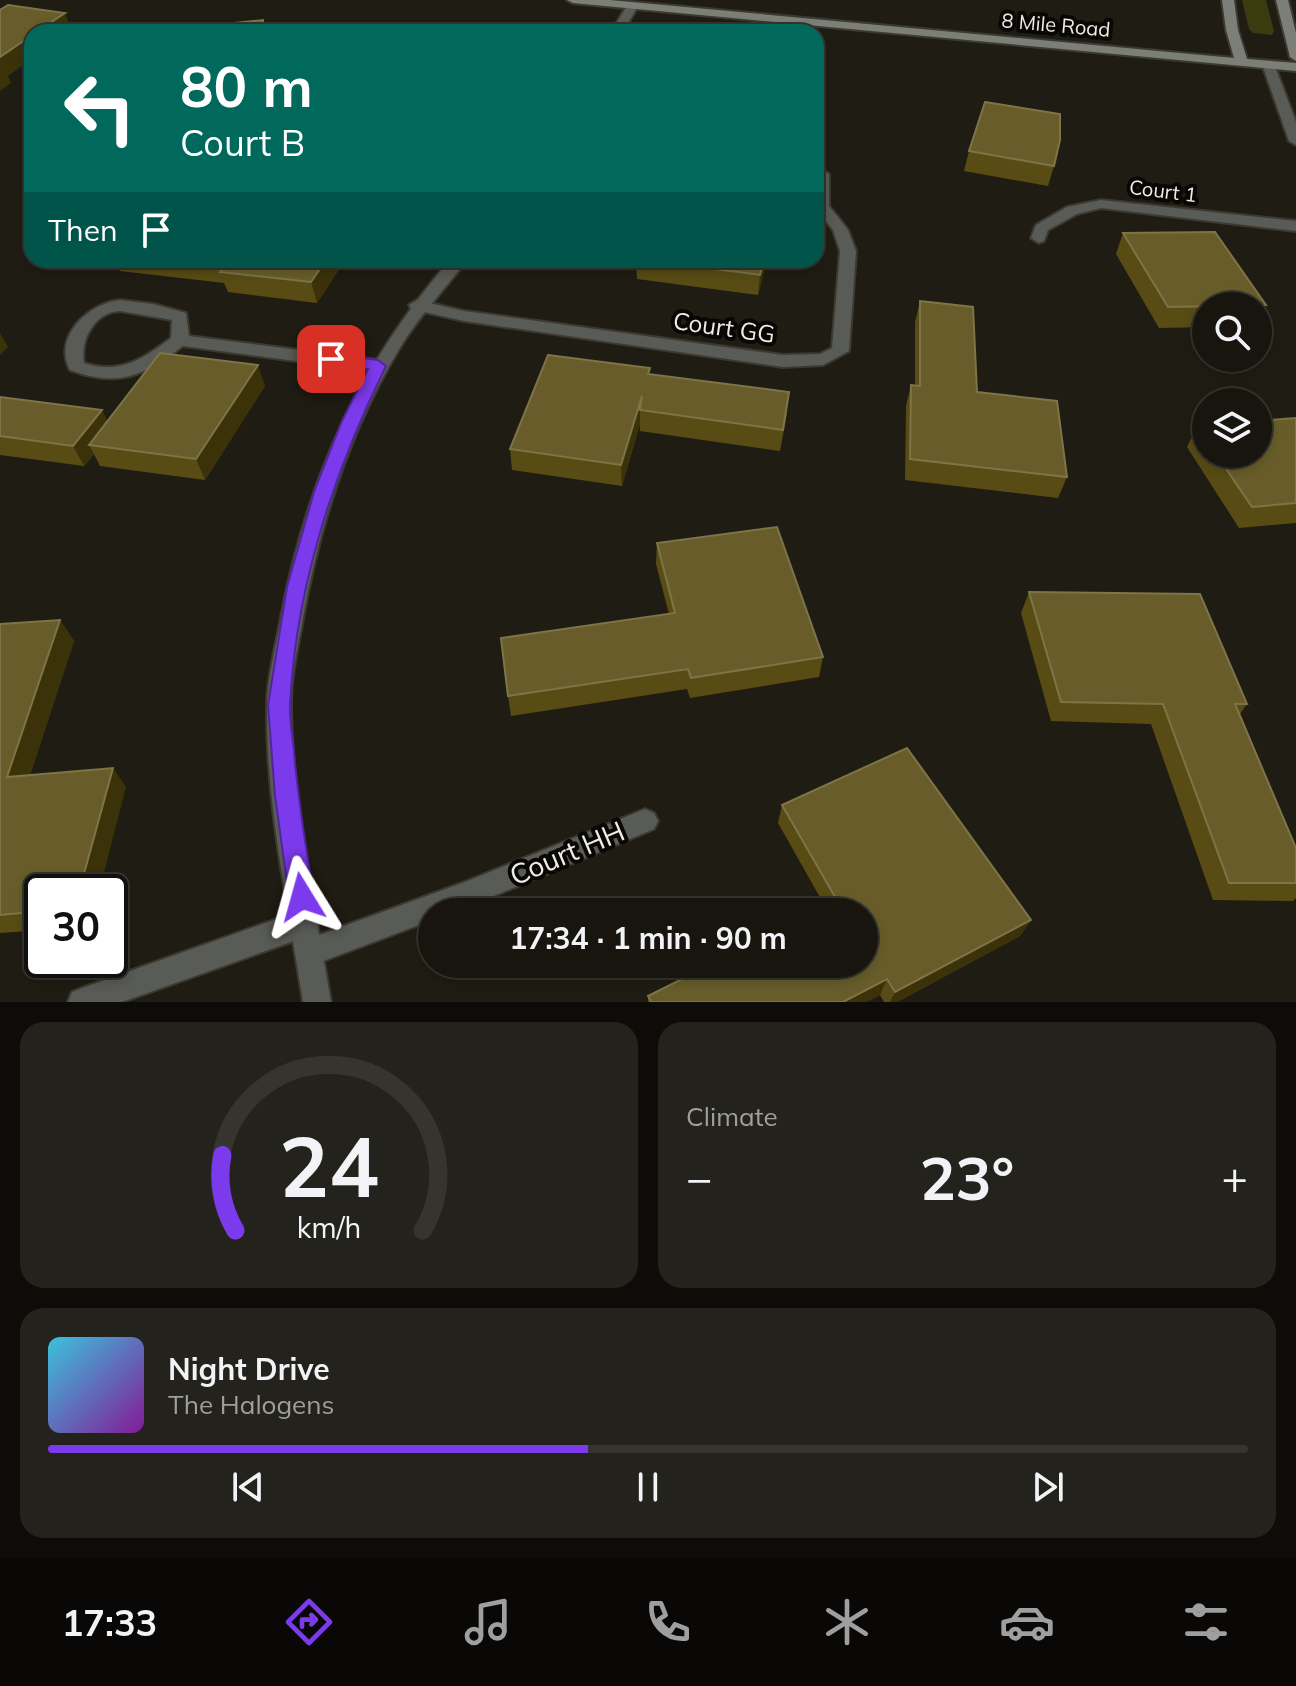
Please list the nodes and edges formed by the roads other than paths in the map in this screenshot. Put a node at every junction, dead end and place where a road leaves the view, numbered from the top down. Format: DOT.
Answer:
graph roads {
  1 [pos="573,0"];
  2 [pos="1228,0"];
  3 [pos="1282,0"];
  4 [pos="632,6"];
  5 [pos="622,24"];
  6 [pos="1296,57"];
  7 [pos="1242,62"];
  8 [pos="1268,64"];
  9 [pos="1296,67"];
  10 [pos="1296,141"];
  11 [pos="824,209"];
  12 [pos="1296,226"];
  13 [pos="1039,238"];
  14 [pos="452,268"];
  15 [pos="417,305"];
  16 [pos="180,340"];
  17 [pos="378,366"];
  18 [pos="645,821"];
  19 [pos="305,923"];
  20 [pos="310,952"];
  21 [pos="82,1002"];
  22 [pos="317,1002"];
  1 -- 4 [label="main road, 8 Mile Road"];
  2 -- 7 [label="main road"];
  3 -- 6 [label="main road"];
  4 -- 5 [label="street"];
  4 -- 7 [label="main road, 8 Mile Road"];
  7 -- 8 [label="main road, 8 Mile Road"];
  8 -- 9 [label="main road, 8 Mile Road"];
  8 -- 10 [label="street"];
  11 -- 15 [label="street, Court GG"];
  12 -- 13 [label="street, Court 1"];
  14 -- 15 [label="street"];
  15 -- 17 [label="street"];
  16 -- 16 [label="street"];
  16 -- 17 [label="street"];
  17 -- 19 [label="street"];
  18 -- 20 [label="street, Court HH"];
  19 -- 20 [label="street"];
  19 -- 21 [label="street"];
  20 -- 22 [label="street"];
}
